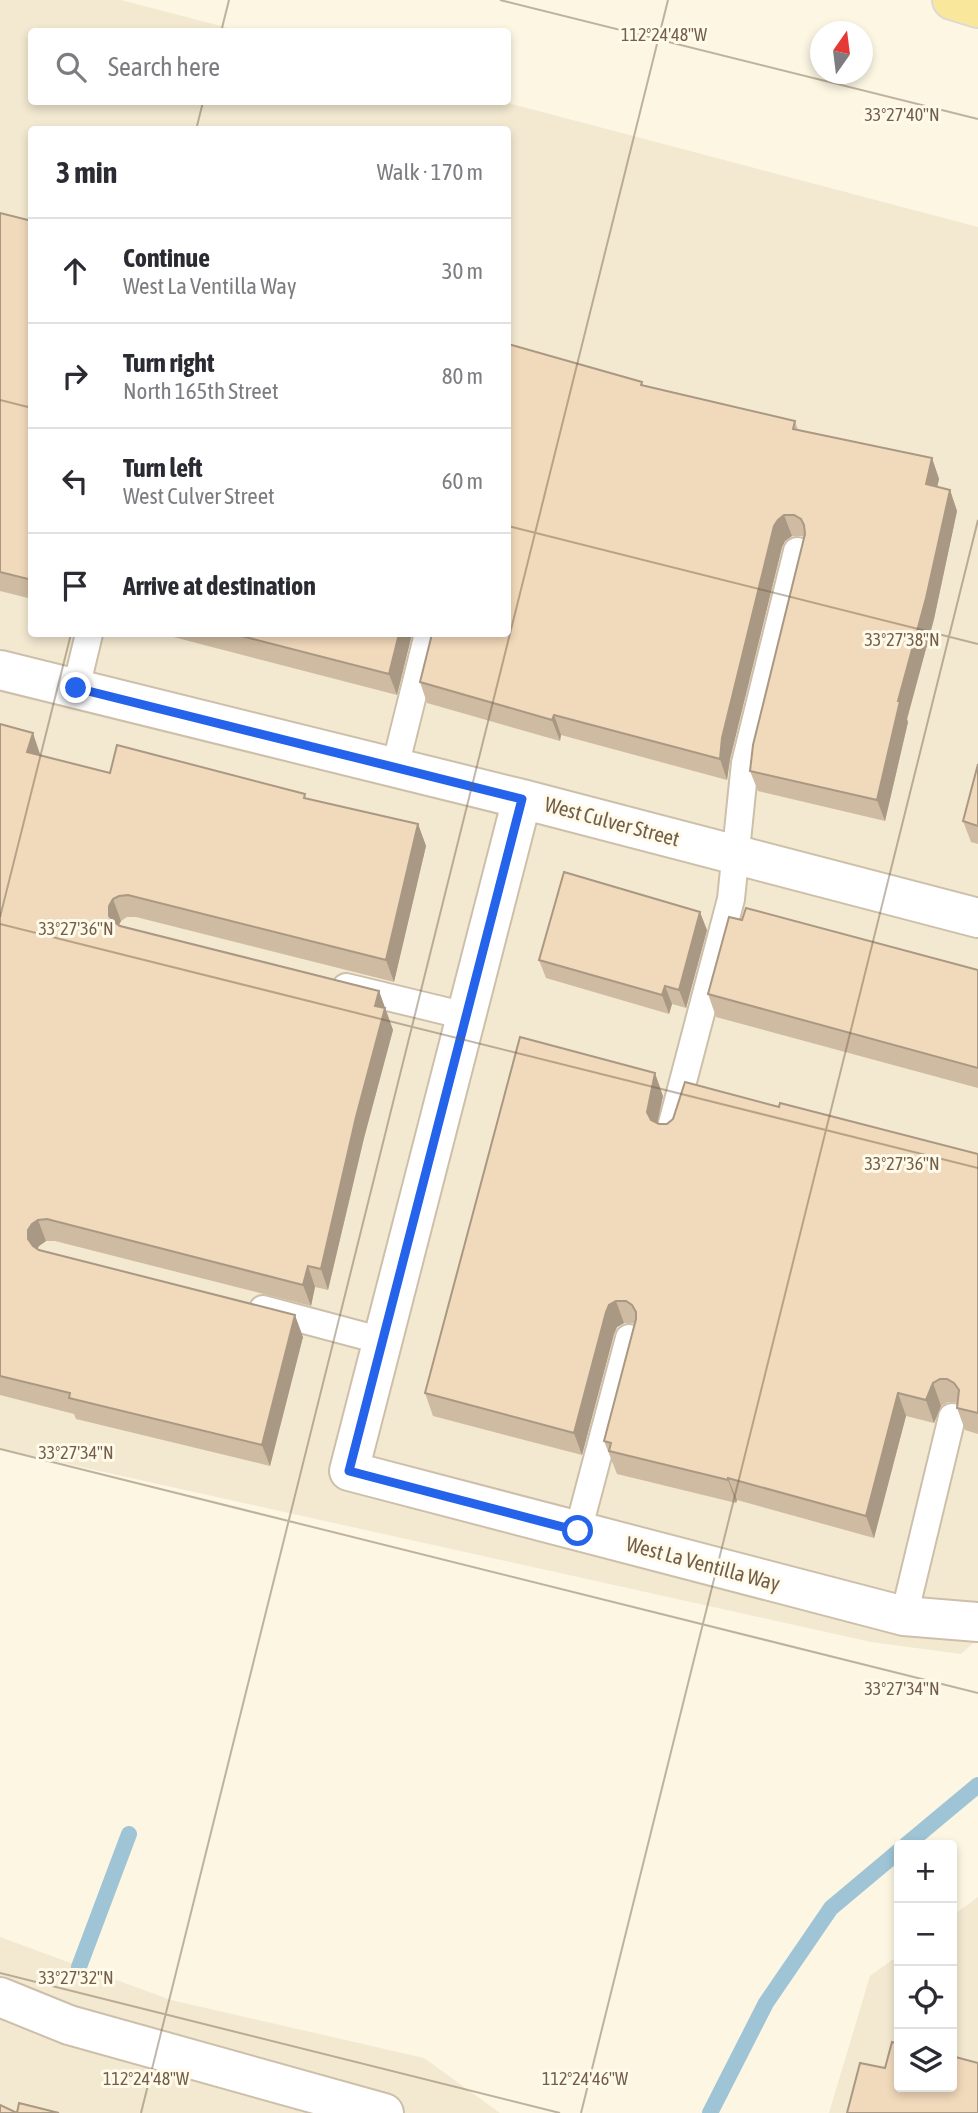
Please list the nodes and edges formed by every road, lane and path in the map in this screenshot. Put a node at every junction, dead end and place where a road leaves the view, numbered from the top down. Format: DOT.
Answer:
graph roads {
  1 [pos="952,0"];
  2 [pos="978,8"];
  3 [pos="797,551"];
  4 [pos="88,637"];
  5 [pos="427,637"];
  6 [pos="0,670"];
  7 [pos="76,688"];
  8 [pos="395,767"];
  9 [pos="522,799"];
  10 [pos="737,855"];
  11 [pos="978,918"];
  12 [pos="318,979"];
  13 [pos="467,1016"];
  14 [pos="670,1131"];
  15 [pos="235,1302"];
  16 [pos="629,1338"];
  17 [pos="383,1341"];
  18 [pos="952,1417"];
  19 [pos="578,1531"];
  20 [pos="904,1616"];
  21 [pos="978,1622"];
  22 [pos="0,1997"];
  23 [pos="384,2113"];
  1 -- 2 [label="main road"];
  3 -- 10 [label="lane"];
  4 -- 7 [label="lane"];
  5 -- 8 [label="lane"];
  6 -- 7 [label="street, West Culver Street"];
  7 -- 8 [label="street, West Culver Street"];
  8 -- 9 [label="street, West Culver Street"];
  9 -- 10 [label="street, West Culver Street"];
  9 -- 13 [label="street"];
  10 -- 11 [label="street, West Culver Street"];
  10 -- 14 [label="lane"];
  12 -- 13 [label="lane"];
  13 -- 17 [label="street"];
  15 -- 17 [label="lane"];
  16 -- 19 [label="lane"];
  17 -- 19 [label="street, West La Ventilla Way"];
  18 -- 20 [label="lane"];
  19 -- 20 [label="street, West La Ventilla Way"];
  20 -- 21 [label="street, West La Ventilla Way"];
  22 -- 23 [label="street"];
}
